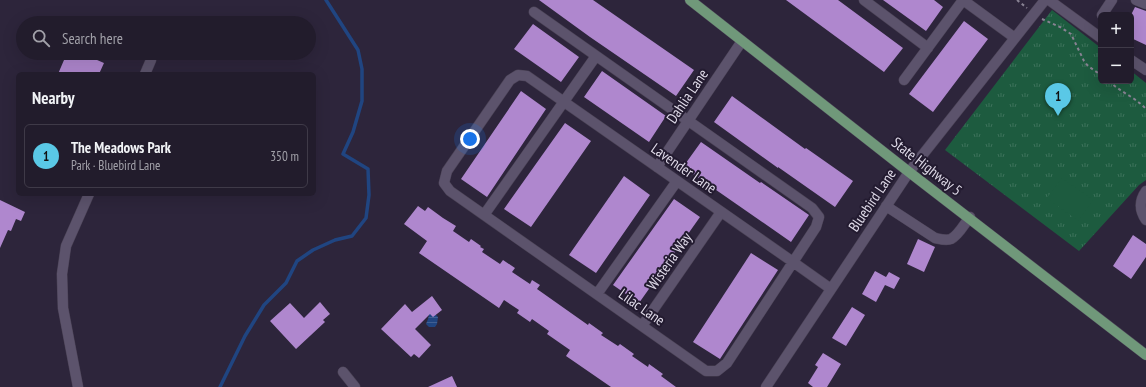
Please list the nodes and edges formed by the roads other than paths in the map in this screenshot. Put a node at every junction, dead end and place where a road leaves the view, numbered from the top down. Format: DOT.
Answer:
graph roads {
  1 [pos="690,0"];
  2 [pos="864,0"];
  3 [pos="963,0"];
  4 [pos="1049,0"];
  5 [pos="1112,0"];
  6 [pos="1136,0"];
  7 [pos="1146,4"];
  8 [pos="534,12"];
  9 [pos="1104,12"];
  10 [pos="1098,20"];
  11 [pos="1091,31"];
  12 [pos="1098,36"];
  13 [pos="1015,38"];
  14 [pos="742,41"];
  15 [pos="928,48"];
  16 [pos="596,56"];
  17 [pos="151,60"];
  18 [pos="1134,62"];
  19 [pos="1146,70"];
  20 [pos="145,72"];
  21 [pos="904,80"];
  22 [pos="563,102"];
  23 [pos="688,122"];
  24 [pos="657,167"];
  25 [pos="909,172"];
  26 [pos="677,181"];
  27 [pos="444,183"];
  28 [pos="1146,191"];
  29 [pos="89,196"];
  30 [pos="886,206"];
  31 [pos="721,212"];
  32 [pos="484,215"];
  33 [pos="970,217"];
  34 [pos="1146,220"];
  35 [pos="793,262"];
  36 [pos="831,289"];
  37 [pos="597,294"];
  38 [pos="642,326"];
  39 [pos="1146,355"];
  40 [pos="343,372"];
  41 [pos="78,387"];
  42 [pos="355,387"];
  43 [pos="766,387"];
  1 -- 14 [label="main road, State Highway 5"];
  2 -- 15 [label="street"];
  3 -- 13 [label="street"];
  3 -- 15 [label="street"];
  4 -- 11 [label="street"];
  4 -- 13 [label="street, Bluebird Lane"];
  5 -- 9 [label="street"];
  6 -- 7 [label="street"];
  8 -- 16 [label="street"];
  10 -- 11 [label="street"];
  11 -- 12 [label="street"];
  13 -- 25 [label="street, Bluebird Lane"];
  14 -- 23 [label="street, Dahlia Lane"];
  14 -- 25 [label="main road, State Highway 5"];
  15 -- 21 [label="street"];
  16 -- 22 [label="street"];
  16 -- 23 [label="street"];
  17 -- 20 [label="street"];
  18 -- 19 [label="street"];
  22 -- 24 [label="street, Lavender Lane"];
  22 -- 27 [label="street, Lavender Lane"];
  22 -- 32 [label="street"];
  23 -- 24 [label="street, Dahlia Lane"];
  23 -- 35 [label="street, Lilac Lane"];
  24 -- 26 [label="street, Lavender Lane"];
  25 -- 30 [label="street, Bluebird Lane"];
  25 -- 33 [label="main road, State Highway 5"];
  26 -- 31 [label="street, Lavender Lane"];
  26 -- 37 [label="street"];
  27 -- 32 [label="street, Lilac Lane"];
  28 -- 34 [label="street"];
  29 -- 41 [label="street"];
  30 -- 33 [label="street"];
  30 -- 36 [label="street, Bluebird Lane"];
  31 -- 35 [label="street, Lavender Lane"];
  31 -- 38 [label="street, Wisteria Way"];
  32 -- 37 [label="street, Lilac Lane"];
  33 -- 39 [label="main road, State Highway 5"];
  35 -- 36 [label="street, Lavender Lane"];
  35 -- 38 [label="street, Lilac Lane"];
  36 -- 43 [label="street, Bluebird Lane"];
  37 -- 38 [label="street, Lilac Lane"];
  40 -- 42 [label="street"];
}
